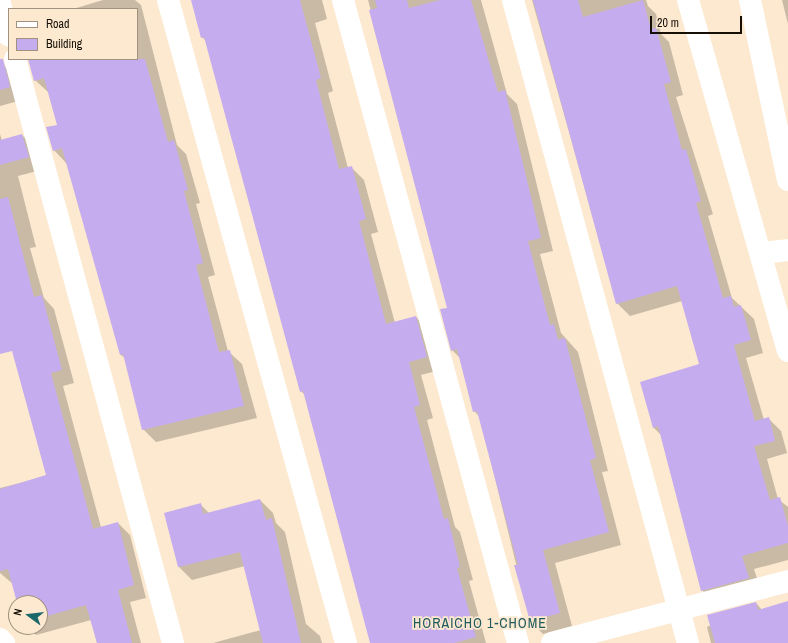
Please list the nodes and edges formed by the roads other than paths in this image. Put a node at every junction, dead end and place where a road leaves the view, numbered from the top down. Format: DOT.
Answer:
graph roads {
  1 [pos="15,0"];
  2 [pos="168,0"];
  3 [pos="343,0"];
  4 [pos="512,0"];
  5 [pos="688,0"];
  6 [pos="750,0"];
  7 [pos="0,4"];
  8 [pos="8,32"];
  9 [pos="15,60"];
  10 [pos="788,180"];
  11 [pos="788,250"];
  12 [pos="761,252"];
  13 [pos="788,351"];
  14 [pos="788,581"];
  15 [pos="679,610"];
  16 [pos="0,639"];
  17 [pos="4,643"];
  18 [pos="173,643"];
  19 [pos="346,643"];
  20 [pos="518,643"];
  21 [pos="552,643"];
  22 [pos="688,643"];
  1 -- 7 [label="street"];
  2 -- 19 [label="street"];
  3 -- 20 [label="street"];
  4 -- 15 [label="street"];
  5 -- 12 [label="street"];
  6 -- 10 [label="street"];
  7 -- 8 [label="street"];
  9 -- 18 [label="street"];
  11 -- 12 [label="street"];
  12 -- 13 [label="street"];
  14 -- 15 [label="street"];
  15 -- 21 [label="street"];
  15 -- 22 [label="street"];
  16 -- 17 [label="street"];
}
